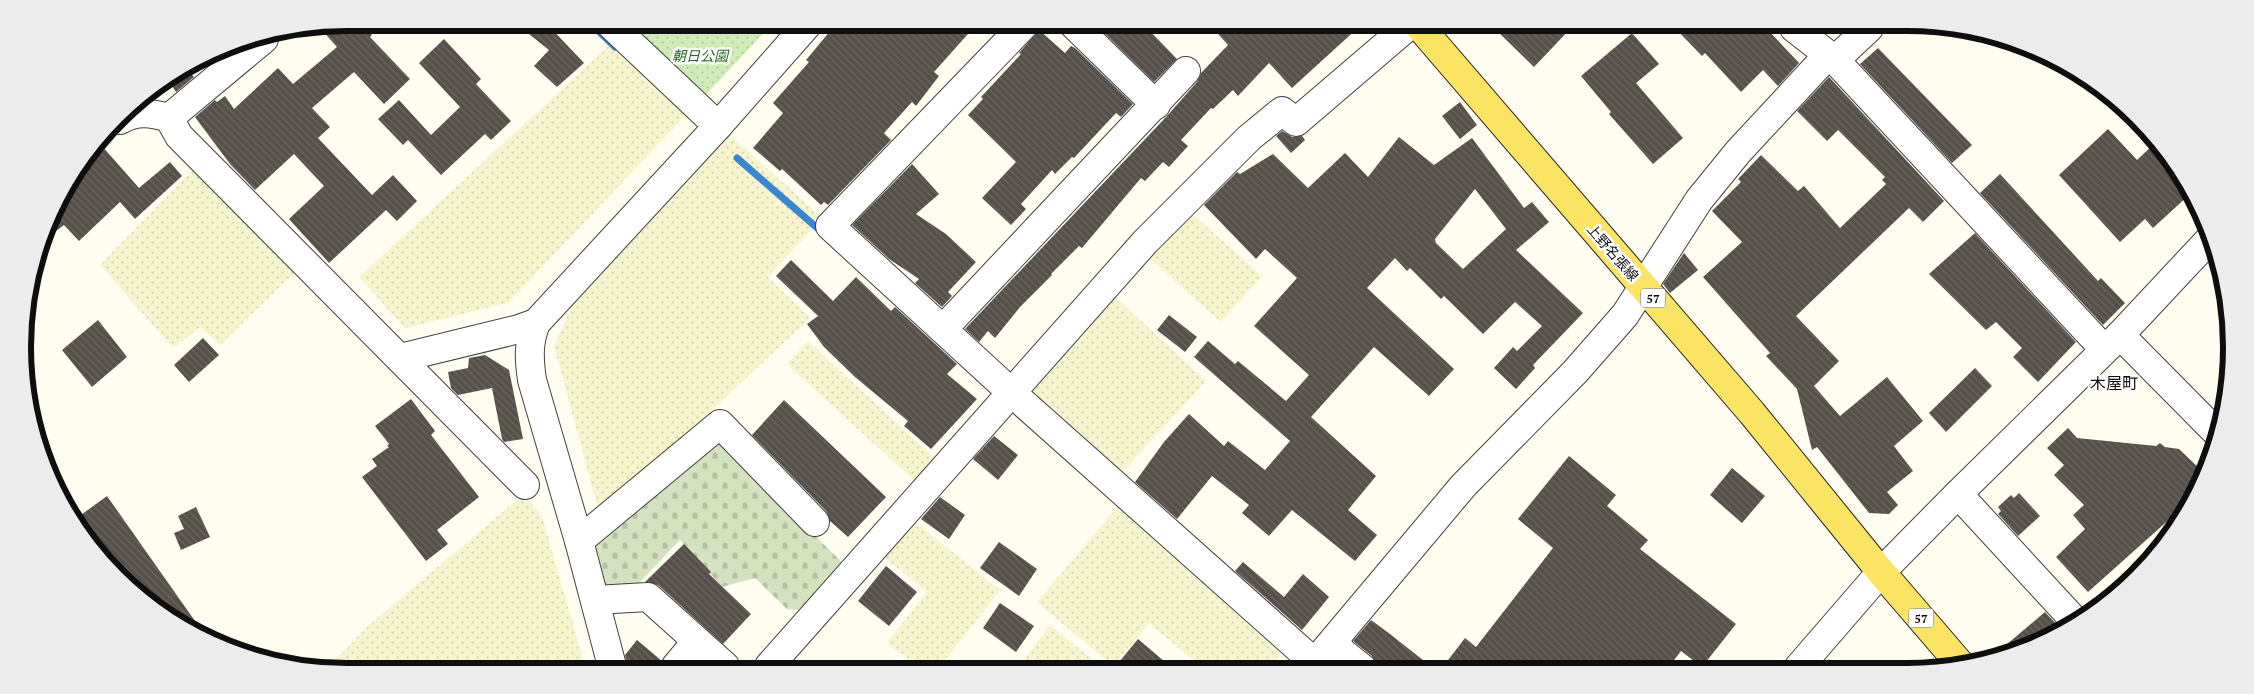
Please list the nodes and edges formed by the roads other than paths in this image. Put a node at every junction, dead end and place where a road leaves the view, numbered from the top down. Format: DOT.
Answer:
graph roads {
  1 [pos="617,31"];
  2 [pos="802,31"];
  3 [pos="1018,31"];
  4 [pos="1080,31"];
  5 [pos="1402,31"];
  6 [pos="1423,31"];
  7 [pos="1798,31"];
  8 [pos="1865,31"];
  9 [pos="254,46"];
  10 [pos="1832,57"];
  11 [pos="1186,71"];
  12 [pos="1156,105"];
  13 [pos="154,109"];
  14 [pos="135,114"];
  15 [pos="718,126"];
  16 [pos="2205,244"];
  17 [pos="1642,286"];
  18 [pos="536,323"];
  19 [pos="943,329"];
  20 [pos="2112,342"];
  21 [pos="400,358"];
  22 [pos="1012,393"];
  23 [pos="2212,429"];
  24 [pos="525,485"];
  25 [pos="1958,494"];
  26 [pos="816,522"];
  27 [pos="579,541"];
  28 [pos="1881,572"];
  29 [pos="595,600"];
  30 [pos="2071,617"];
  31 [pos="1334,640"];
  32 [pos="697,641"];
  33 [pos="1956,659"];
  34 [pos="611,663"];
  35 [pos="679,663"];
  36 [pos="723,663"];
  37 [pos="772,663"];
  38 [pos="1311,663"];
  39 [pos="1315,663"];
  40 [pos="1356,663"];
  41 [pos="1802,663"];
  1 -- 15 [label="street"];
  2 -- 15 [label="street"];
  3 -- 19 [label="street"];
  4 -- 12 [label="street"];
  5 -- 22 [label="street"];
  6 -- 17 [label="main road, 上野名張線 / 57"];
  7 -- 10 [label="street"];
  8 -- 10 [label="street"];
  9 -- 13 [label="street"];
  10 -- 17 [label="street"];
  10 -- 20 [label="street"];
  11 -- 12 [label="street"];
  12 -- 19 [label="street"];
  13 -- 14 [label="street"];
  13 -- 21 [label="street"];
  15 -- 18 [label="street"];
  16 -- 20 [label="street"];
  17 -- 28 [label="main road, 上野名張線 / 57"];
  17 -- 31 [label="street"];
  18 -- 21 [label="street"];
  18 -- 27 [label="street"];
  19 -- 22 [label="street"];
  20 -- 23 [label="street"];
  20 -- 25 [label="street"];
  21 -- 24 [label="street"];
  22 -- 37 [label="street"];
  22 -- 38 [label="street"];
  25 -- 28 [label="street"];
  25 -- 30 [label="street"];
  26 -- 27 [label="street"];
  27 -- 29 [label="street"];
  28 -- 33 [label="main road, 57"];
  28 -- 41 [label="street"];
  29 -- 32 [label="street"];
  29 -- 34 [label="street"];
  31 -- 39 [label="street"];
  31 -- 40 [label="street"];
  32 -- 35 [label="street"];
  32 -- 36 [label="street"];
}
